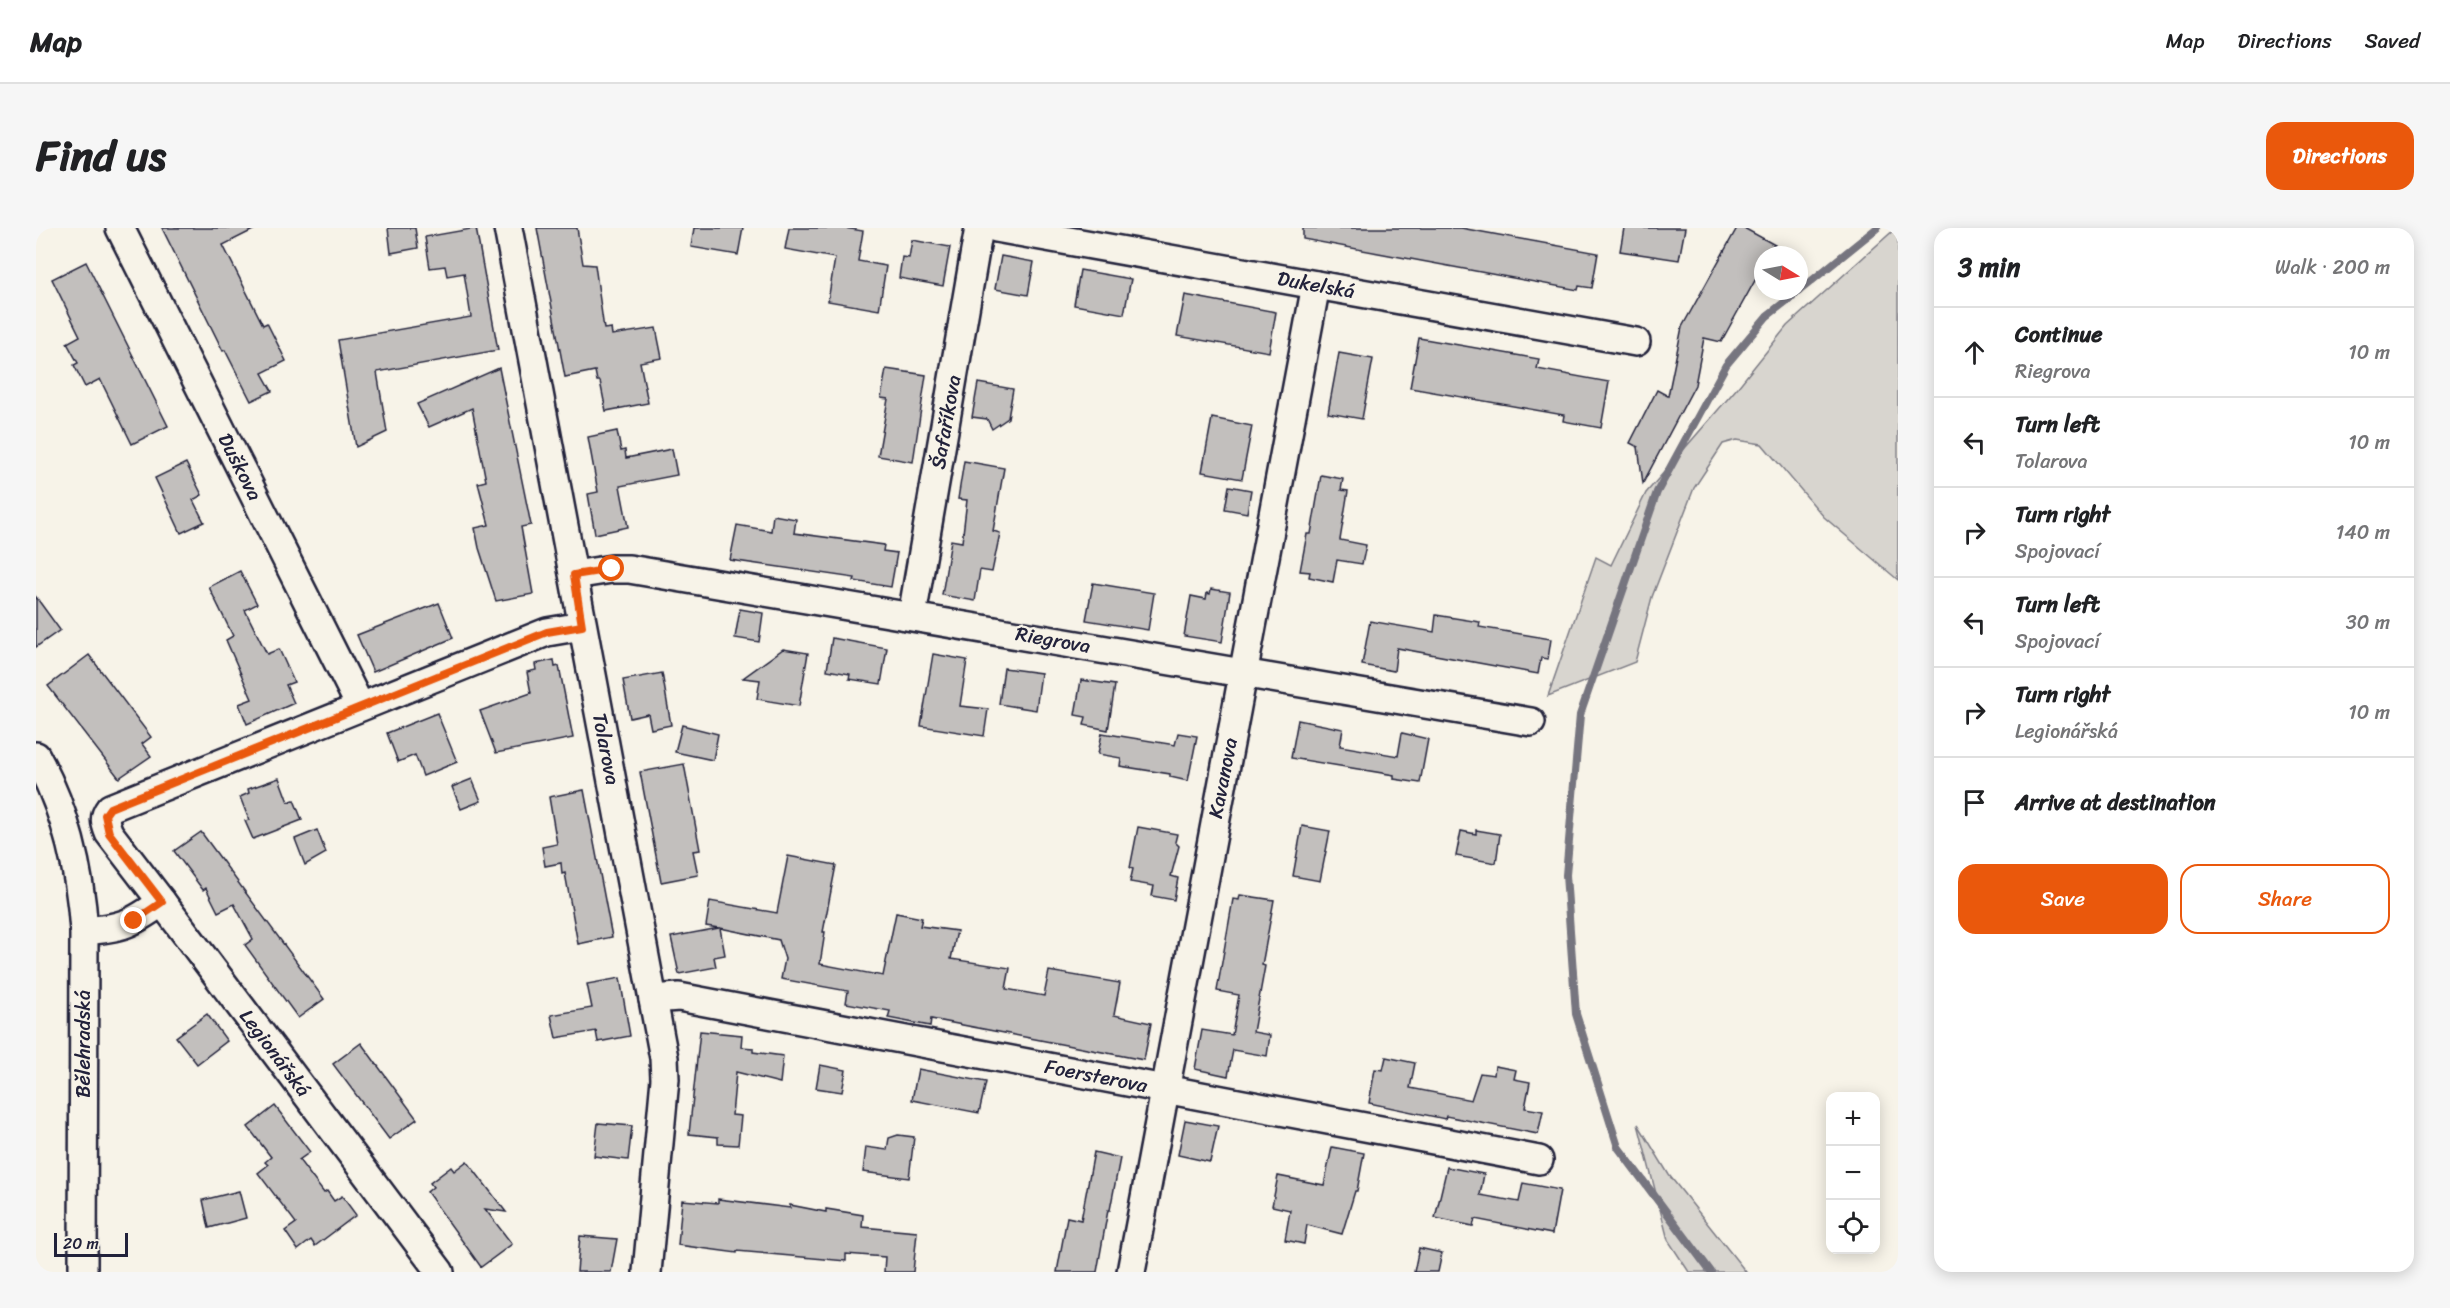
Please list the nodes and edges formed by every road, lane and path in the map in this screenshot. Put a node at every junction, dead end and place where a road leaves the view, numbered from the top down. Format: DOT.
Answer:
graph roads {
  1 [pos="120,228"];
  2 [pos="508,228"];
  3 [pos="979,228"];
  4 [pos="996,228"];
  5 [pos="1316,285"];
  6 [pos="1636,342"];
  7 [pos="574,575"];
  8 [pos="912,616"];
  9 [pos="582,626"];
  10 [pos="1243,672"];
  11 [pos="360,706"];
  12 [pos="1531,722"];
  13 [pos="36,756"];
  14 [pos="162,902"];
  15 [pos="84,931"];
  16 [pos="653,999"];
  17 [pos="1165,1089"];
  18 [pos="1539,1160"];
  19 [pos="82,1272"];
  20 [pos="440,1272"];
  21 [pos="647,1272"];
  22 [pos="1131,1272"];
  1 -- 11 [label="street, Duškova"];
  2 -- 7 [label="street, Tolarova"];
  3 -- 8 [label="street, Šafaříkova"];
  4 -- 5 [label="street, Dukelská"];
  5 -- 6 [label="street, Dukelská"];
  5 -- 10 [label="street, Kavanova"];
  7 -- 8 [label="street, Riegrova"];
  7 -- 9 [label="street, Tolarova"];
  8 -- 10 [label="street, Riegrova"];
  9 -- 11 [label="street, Legionářská"];
  9 -- 16 [label="street, Tolarova"];
  10 -- 12 [label="street, Riegrova"];
  10 -- 17 [label="street, Kavanova"];
  11 -- 14 [label="street, Legionářská"];
  13 -- 15 [label="street, Bělehradská"];
  14 -- 15 [label="street"];
  14 -- 20 [label="street, Legionářská"];
  15 -- 19 [label="street, Bělehradská"];
  16 -- 17 [label="street, Foersterova"];
  16 -- 21 [label="street, Tolarova"];
  17 -- 18 [label="street, Foersterova"];
  17 -- 22 [label="street, Kavanova"];
}
